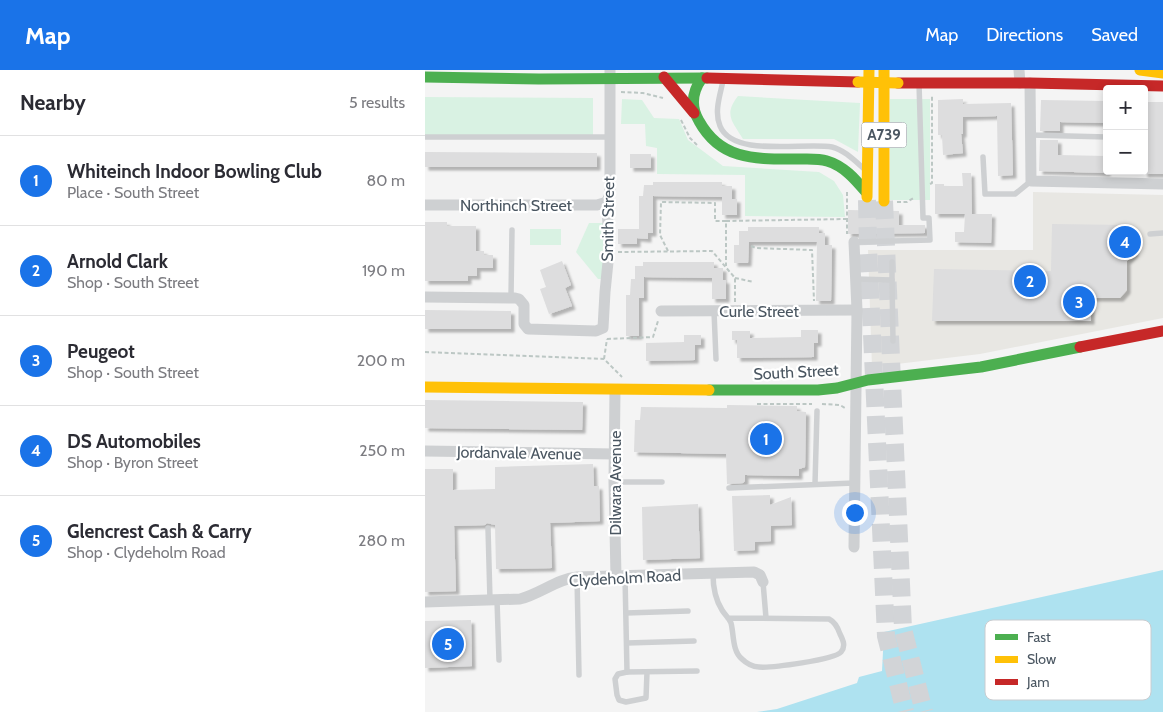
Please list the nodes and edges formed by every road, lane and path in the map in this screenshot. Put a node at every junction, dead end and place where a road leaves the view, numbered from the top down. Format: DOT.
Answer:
graph roads {
  1 [pos="869,70"];
  2 [pos="884,70"];
  3 [pos="1019,70"];
  4 [pos="1141,70"];
  5 [pos="1163,72"];
  6 [pos="610,74"];
  7 [pos="788,75"];
  8 [pos="425,77"];
  9 [pos="663,77"];
  10 [pos="702,78"];
  11 [pos="723,78"];
  12 [pos="919,83"];
  13 [pos="1025,83"];
  14 [pos="1163,86"];
  15 [pos="611,93"];
  16 [pos="665,99"];
  17 [pos="694,113"];
  18 [pos="1030,135"];
  19 [pos="425,136"];
  20 [pos="609,137"];
  21 [pos="1103,137"];
  22 [pos="696,138"];
  23 [pos="702,145"];
  24 [pos="983,158"];
  25 [pos="875,178"];
  26 [pos="1031,181"];
  27 [pos="1163,184"];
  28 [pos="884,201"];
  29 [pos="607,202"];
  30 [pos="425,205"];
  31 [pos="847,219"];
  32 [pos="726,221"];
  33 [pos="512,230"];
  34 [pos="1163,233"];
  35 [pos="1150,234"];
  36 [pos="854,242"];
  37 [pos="751,246"];
  38 [pos="667,251"];
  39 [pos="609,252"];
  40 [pos="892,262"];
  41 [pos="726,266"];
  42 [pos="735,278"];
  43 [pos="856,280"];
  44 [pos="892,280"];
  45 [pos="754,282"];
  46 [pos="425,297"];
  47 [pos="511,297"];
  48 [pos="857,310"];
  49 [pos="661,311"];
  50 [pos="714,311"];
  51 [pos="735,311"];
  52 [pos="815,311"];
  53 [pos="1163,331"];
  54 [pos="604,334"];
  55 [pos="893,341"];
  56 [pos="425,352"];
  57 [pos="716,359"];
  58 [pos="855,384"];
  59 [pos="425,387"];
  60 [pos="615,390"];
  61 [pos="817,411"];
  62 [pos="425,451"];
  63 [pos="613,454"];
  64 [pos="613,482"];
  65 [pos="662,482"];
  66 [pos="854,483"];
  67 [pos="815,484"];
  68 [pos="729,488"];
  69 [pos="488,528"];
  70 [pos="853,547"];
  71 [pos="713,574"];
  72 [pos="620,576"];
  73 [pos="577,577"];
  74 [pos="763,582"];
  75 [pos="493,600"];
  76 [pos="425,602"];
  77 [pos="688,611"];
  78 [pos="626,613"];
  79 [pos="729,618"];
  80 [pos="766,618"];
  81 [pos="694,641"];
  82 [pos="627,643"];
  83 [pos="499,660"];
  84 [pos="697,671"];
  85 [pos="627,672"];
  86 [pos="647,672"];
  87 [pos="579,675"];
  1 -- 25 [label="street, A739"];
  2 -- 25 [label="street, A739"];
  3 -- 13 [label="street"];
  4 -- 5 [label="street"];
  6 -- 8 [label="street"];
  6 -- 9 [label="street"];
  6 -- 15 [label="street, Smith Street"];
  7 -- 11 [label="street"];
  7 -- 12 [label="street, bridge"];
  9 -- 10 [label="street"];
  9 -- 17 [label="street"];
  10 -- 11 [label="street"];
  10 -- 17 [label="street"];
  11 -- 25 [label="lane"];
  12 -- 13 [label="street"];
  12 -- 36 [label="lane"];
  13 -- 14 [label="street"];
  13 -- 18 [label="street"];
  15 -- 16 [label="path"];
  15 -- 20 [label="street, Smith Street"];
  17 -- 25 [label="street, A739"];
  18 -- 21 [label="lane"];
  18 -- 26 [label="street"];
  19 -- 20 [label="lane"];
  20 -- 29 [label="street, Smith Street"];
  22 -- 23 [label="path"];
  24 -- 26 [label="lane"];
  25 -- 28 [label="street, A739"];
  26 -- 27 [label="street"];
  29 -- 30 [label="street, Northinch Street"];
  29 -- 39 [label="street, Smith Street"];
  31 -- 32 [label="path"];
  32 -- 38 [label="path"];
  32 -- 41 [label="path"];
  33 -- 47 [label="lane"];
  34 -- 35 [label="lane"];
  36 -- 43 [label="street"];
  37 -- 52 [label="path"];
  38 -- 39 [label="path"];
  38 -- 41 [label="path"];
  39 -- 54 [label="street, Smith Street"];
  40 -- 44 [label="lane"];
  41 -- 42 [label="path"];
  42 -- 45 [label="path"];
  42 -- 51 [label="path"];
  43 -- 44 [label="lane"];
  43 -- 48 [label="street"];
  44 -- 55 [label="lane"];
  46 -- 47 [label="street"];
  47 -- 54 [label="street"];
  48 -- 52 [label="street, Curle Street"];
  48 -- 58 [label="street"];
  49 -- 50 [label="street, Curle Street"];
  49 -- 54 [label="path"];
  50 -- 51 [label="street, Curle Street"];
  50 -- 57 [label="lane"];
  51 -- 52 [label="street, Curle Street"];
  53 -- 58 [label="street, South Street"];
  54 -- 56 [label="path"];
  58 -- 60 [label="street, South Street"];
  58 -- 66 [label="street"];
  59 -- 60 [label="street, South Street"];
  60 -- 63 [label="street, Dilwara Avenue"];
  61 -- 67 [label="lane"];
  62 -- 63 [label="street, Jordanvale Avenue"];
  63 -- 64 [label="street, Dilwara Avenue"];
  64 -- 65 [label="lane"];
  64 -- 72 [label="street, Dilwara Avenue"];
  66 -- 67 [label="lane"];
  66 -- 70 [label="street"];
  67 -- 68 [label="lane"];
  69 -- 75 [label="lane"];
  71 -- 72 [label="street, Clydeholm Road"];
  71 -- 74 [label="street, Clydeholm Road"];
  71 -- 79 [label="lane"];
  72 -- 73 [label="street, Clydeholm Road"];
  72 -- 78 [label="lane"];
  73 -- 75 [label="street, Clydeholm Road"];
  73 -- 87 [label="lane"];
  74 -- 80 [label="lane"];
  75 -- 76 [label="street, Clydeholm Road"];
  75 -- 83 [label="lane"];
  77 -- 78 [label="lane"];
  78 -- 82 [label="lane"];
  79 -- 80 [label="lane"];
  79 -- 80 [label="lane"];
  81 -- 82 [label="lane"];
  82 -- 85 [label="lane"];
  84 -- 86 [label="lane"];
  85 -- 86 [label="lane"];
  85 -- 86 [label="lane"];
}
